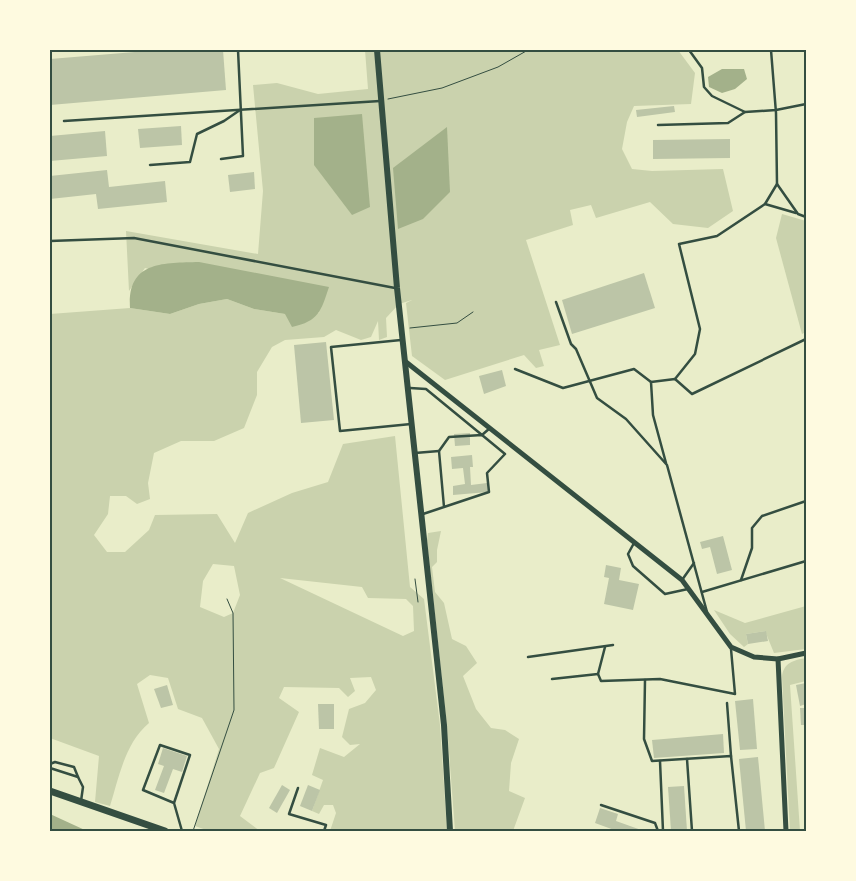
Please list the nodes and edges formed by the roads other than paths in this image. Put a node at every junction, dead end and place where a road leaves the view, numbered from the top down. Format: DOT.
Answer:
graph roads {
  1 [pos="238,50"];
  2 [pos="378,50"];
  3 [pos="689,50"];
  4 [pos="771,50"];
  5 [pos="380,101"];
  6 [pos="806,104"];
  7 [pos="242,109"];
  8 [pos="776,110"];
  9 [pos="745,112"];
  10 [pos="64,122"];
  11 [pos="658,125"];
  12 [pos="221,159"];
  13 [pos="150,164"];
  14 [pos="777,184"];
  15 [pos="765,204"];
  16 [pos="798,214"];
  17 [pos="806,217"];
  18 [pos="50,241"];
  19 [pos="397,288"];
  20 [pos="556,302"];
  21 [pos="806,339"];
  22 [pos="403,340"];
  23 [pos="406,362"];
  24 [pos="515,369"];
  25 [pos="675,379"];
  26 [pos="589,381"];
  27 [pos="651,382"];
  28 [pos="408,388"];
  29 [pos="411,424"];
  30 [pos="490,428"];
  31 [pos="482,435"];
  32 [pos="439,451"];
  33 [pos="414,453"];
  34 [pos="667,465"];
  35 [pos="806,501"];
  36 [pos="444,507"];
  37 [pos="420,515"];
  38 [pos="634,542"];
  39 [pos="806,560"];
  40 [pos="694,563"];
  41 [pos="682,580"];
  42 [pos="741,580"];
  43 [pos="688,589"];
  44 [pos="702,592"];
  45 [pos="708,616"];
  46 [pos="613,645"];
  47 [pos="605,647"];
  48 [pos="731,647"];
  49 [pos="806,653"];
  50 [pos="528,657"];
  51 [pos="778,659"];
  52 [pos="598,674"];
  53 [pos="552,679"];
  54 [pos="645,680"];
  55 [pos="727,703"];
  56 [pos="731,756"];
  57 [pos="687,759"];
  58 [pos="660,761"];
  59 [pos="50,764"];
  60 [pos="50,768"];
  61 [pos="78,777"];
  62 [pos="298,788"];
  63 [pos="50,791"];
  64 [pos="81,802"];
  65 [pos="174,802"];
  66 [pos="601,805"];
  67 [pos="165,831"];
  68 [pos="182,831"];
  69 [pos="324,831"];
  70 [pos="450,831"];
  71 [pos="658,831"];
  72 [pos="663,831"];
  73 [pos="692,831"];
  74 [pos="739,831"];
  75 [pos="786,831"];
  1 -- 7 [label="lane"];
  2 -- 5 [label="street"];
  3 -- 9 [label="lane"];
  4 -- 8 [label="lane"];
  5 -- 7 [label="lane"];
  5 -- 19 [label="street"];
  6 -- 8 [label="lane"];
  7 -- 10 [label="lane"];
  7 -- 12 [label="lane"];
  7 -- 13 [label="lane"];
  8 -- 9 [label="lane"];
  8 -- 14 [label="lane"];
  9 -- 11 [label="lane"];
  14 -- 15 [label="lane"];
  14 -- 16 [label="lane"];
  15 -- 16 [label="lane"];
  15 -- 25 [label="lane"];
  16 -- 17 [label="lane"];
  18 -- 19 [label="lane"];
  19 -- 22 [label="street"];
  20 -- 26 [label="lane"];
  21 -- 25 [label="lane"];
  22 -- 23 [label="street"];
  22 -- 29 [label="lane"];
  23 -- 28 [label="street"];
  23 -- 30 [label="street"];
  24 -- 26 [label="lane"];
  25 -- 27 [label="lane"];
  26 -- 27 [label="lane"];
  26 -- 34 [label="lane"];
  27 -- 34 [label="lane"];
  28 -- 29 [label="street"];
  28 -- 31 [label="lane"];
  29 -- 33 [label="street"];
  30 -- 31 [label="lane"];
  30 -- 38 [label="street"];
  31 -- 32 [label="lane"];
  31 -- 36 [label="lane"];
  32 -- 33 [label="lane"];
  32 -- 36 [label="lane"];
  33 -- 37 [label="street"];
  34 -- 40 [label="lane"];
  35 -- 42 [label="lane"];
  36 -- 37 [label="lane"];
  37 -- 70 [label="street"];
  38 -- 41 [label="street"];
  38 -- 43 [label="lane"];
  39 -- 42 [label="lane"];
  40 -- 41 [label="lane"];
  40 -- 44 [label="lane"];
  41 -- 43 [label="street"];
  42 -- 44 [label="lane"];
  43 -- 45 [label="street"];
  44 -- 45 [label="lane"];
  45 -- 48 [label="street"];
  46 -- 47 [label="lane"];
  47 -- 50 [label="lane"];
  47 -- 52 [label="lane"];
  48 -- 51 [label="street"];
  48 -- 54 [label="lane"];
  49 -- 51 [label="street"];
  51 -- 75 [label="street"];
  52 -- 53 [label="lane"];
  52 -- 54 [label="lane"];
  54 -- 58 [label="lane"];
  55 -- 56 [label="lane"];
  56 -- 57 [label="lane"];
  56 -- 74 [label="lane"];
  57 -- 58 [label="lane"];
  57 -- 73 [label="lane"];
  58 -- 72 [label="lane"];
  59 -- 61 [label="lane"];
  60 -- 61 [label="lane"];
  61 -- 64 [label="lane"];
  62 -- 69 [label="lane"];
  63 -- 64 [label="main road"];
  64 -- 67 [label="main road"];
  65 -- 65 [label="lane"];
  65 -- 68 [label="lane"];
  66 -- 71 [label="lane"];
}
